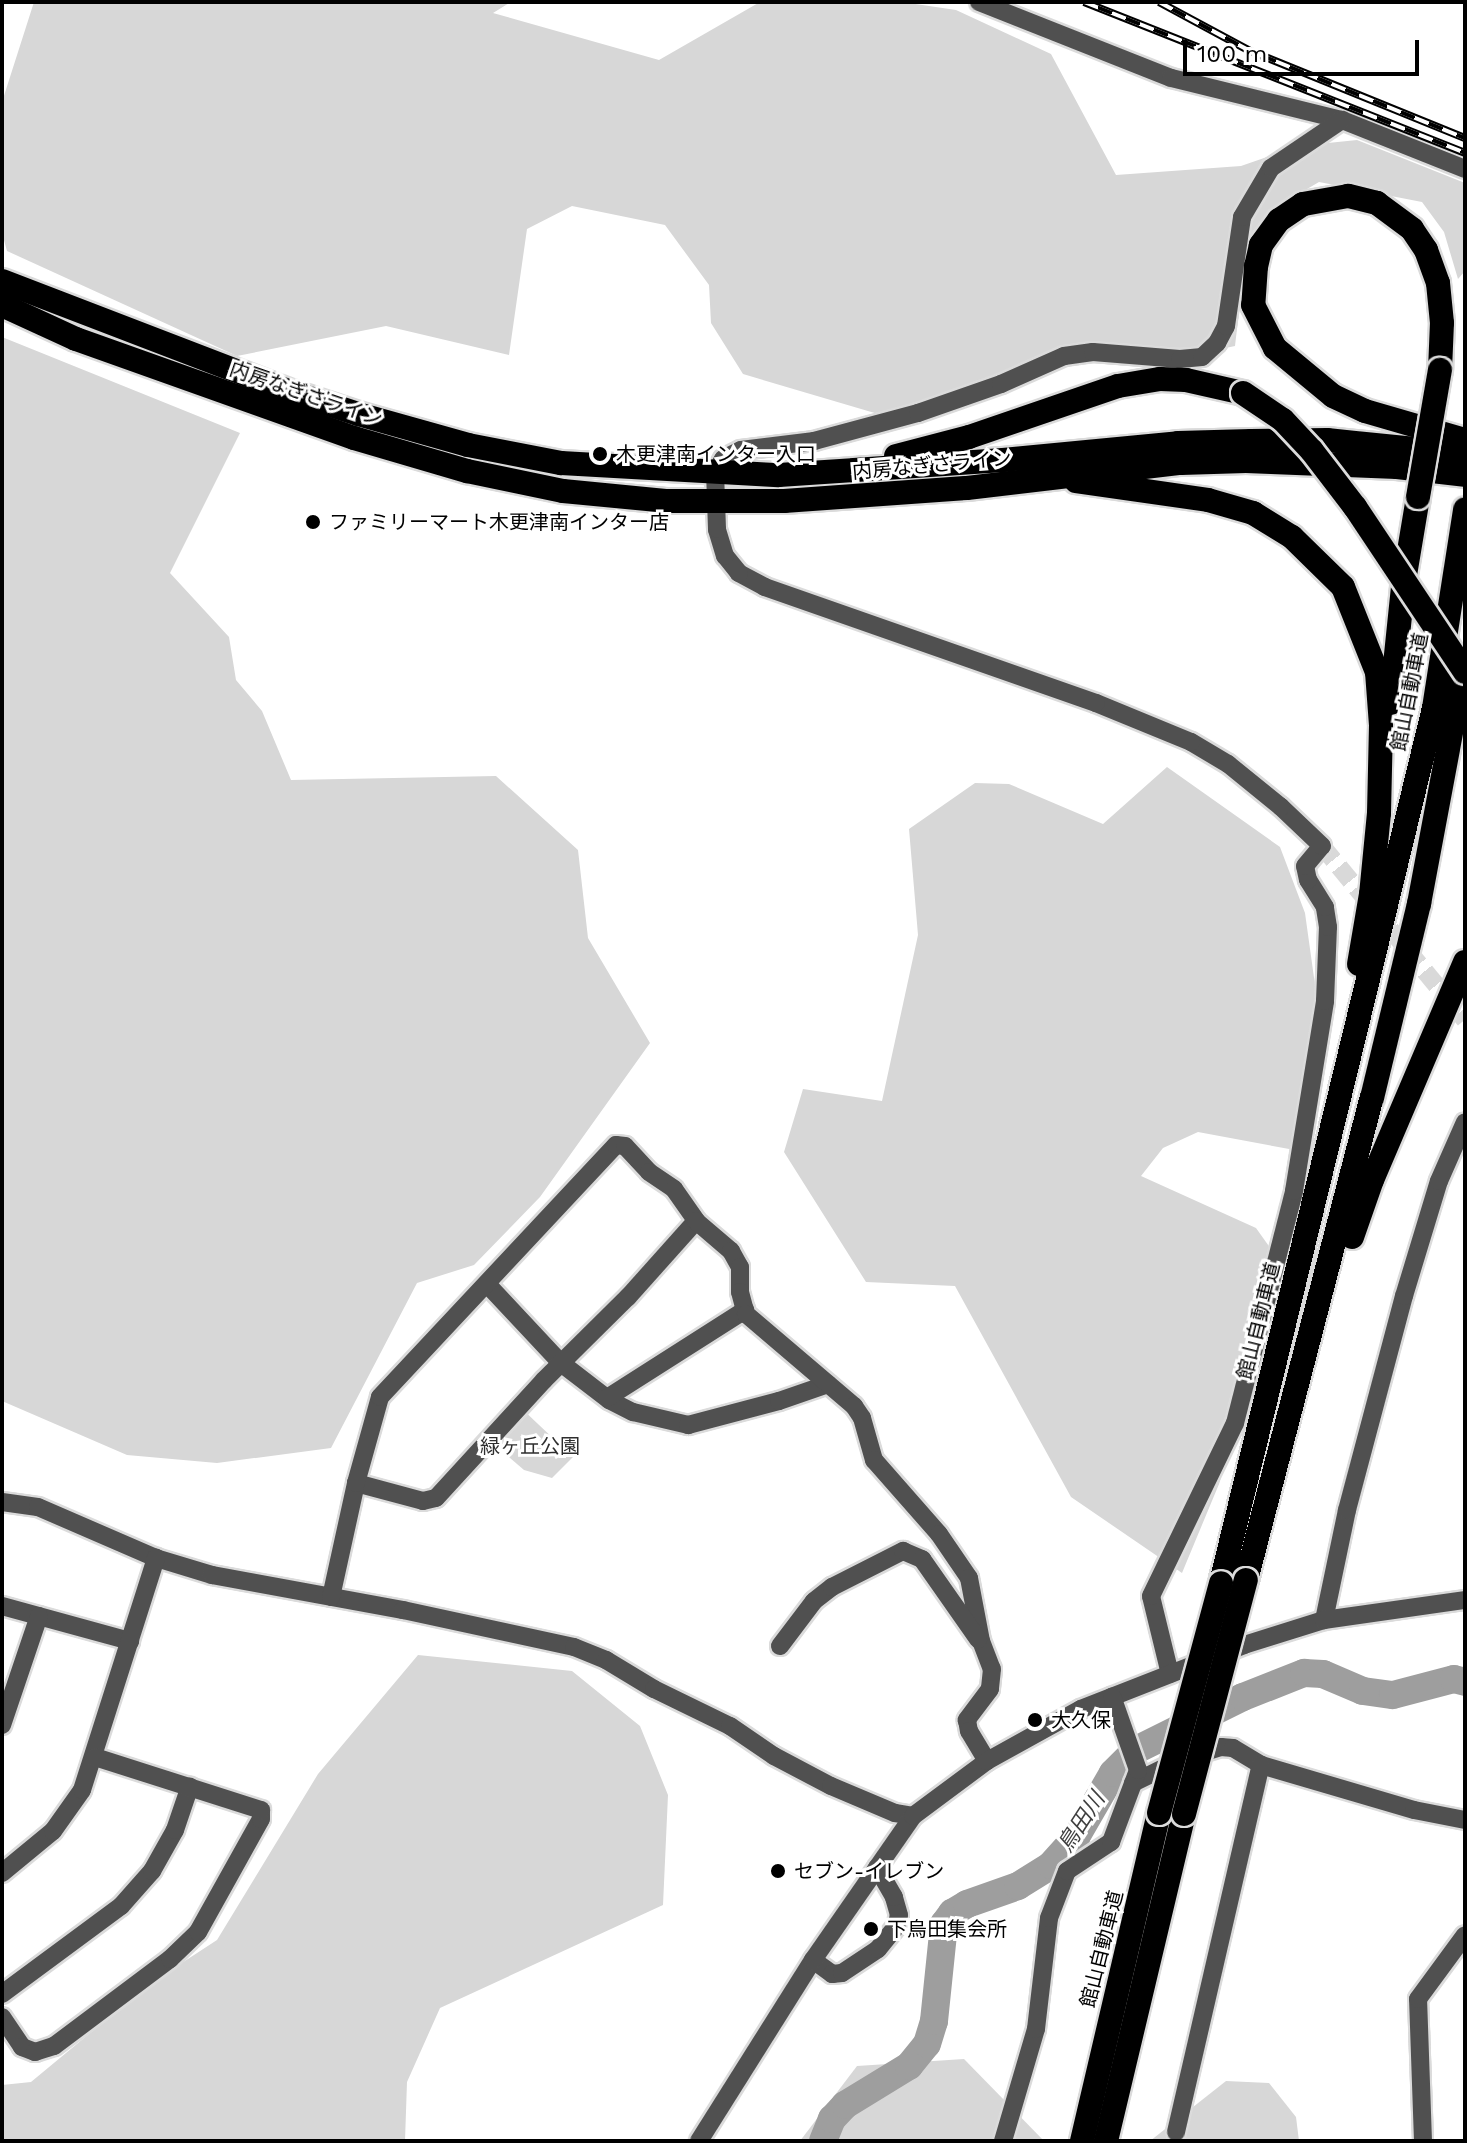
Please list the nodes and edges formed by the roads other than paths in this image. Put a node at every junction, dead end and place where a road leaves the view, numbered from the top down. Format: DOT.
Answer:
graph roads {
  1 [pos="979,2"];
  2 [pos="1342,120"];
  3 [pos="1465,169"];
  4 [pos="2,281"];
  5 [pos="2,305"];
  6 [pos="1465,440"];
  7 [pos="1465,454"];
  8 [pos="843,470"];
  9 [pos="715,473"];
  10 [pos="1465,475"];
  11 [pos="1052,476"];
  12 [pos="713,503"];
  13 [pos="1465,509"];
  14 [pos="1465,659"];
  15 [pos="1465,672"];
  16 [pos="1379,813"];
  17 [pos="1465,962"];
  18 [pos="1465,989"];
  19 [pos="1414,1080"];
  20 [pos="1465,1122"];
  21 [pos="1322,1179"];
  22 [pos="696,1221"];
  23 [pos="487,1284"];
  24 [pos="745,1310"];
  25 [pos="561,1363"];
  26 [pos="828,1384"];
  27 [pos="607,1398"];
  28 [pos="356,1483"];
  29 [pos="2,1502"];
  30 [pos="1255,1545"];
  31 [pos="156,1558"];
  32 [pos="331,1597"];
  33 [pos="1465,1600"];
  34 [pos="2,1606"];
  35 [pos="39,1616"];
  36 [pos="1324,1620"];
  37 [pos="130,1641"];
  38 [pos="981,1641"];
  39 [pos="780,1646"];
  40 [pos="1170,1674"];
  41 [pos="1112,1696"];
  42 [pos="2,1725"];
  43 [pos="95,1757"];
  44 [pos="987,1761"];
  45 [pos="1261,1765"];
  46 [pos="1133,1783"];
  47 [pos="190,1786"];
  48 [pos="913,1816"];
  49 [pos="1465,1820"];
  50 [pos="877,1867"];
  51 [pos="2,1873"];
  52 [pos="1465,1935"];
  53 [pos="813,1960"];
  54 [pos="2,1994"];
  55 [pos="2,2017"];
  56 [pos="1176,2132"];
  57 [pos="699,2141"];
  58 [pos="1003,2141"];
  59 [pos="1082,2141"];
  60 [pos="1106,2141"];
  61 [pos="1423,2141"];
  1 -- 2 [label="street"];
  2 -- 3 [label="street"];
  2 -- 9 [label="street"];
  4 -- 9 [label="highway, 内房なぎさライン"];
  5 -- 12 [label="highway, 内房なぎさライン"];
  6 -- 16 [label="highway, bridge"];
  7 -- 8 [label="highway, 内房なぎさライン"];
  8 -- 9 [label="highway, 内房なぎさライン"];
  8 -- 15 [label="highway, bridge"];
  9 -- 12 [label="street"];
  10 -- 11 [label="highway, 内房なぎさライン"];
  11 -- 12 [label="highway, 内房なぎさライン"];
  11 -- 16 [label="highway"];
  12 -- 40 [label="street"];
  13 -- 21 [label="highway, 館山自動車道"];
  14 -- 30 [label="highway"];
  16 -- 21 [label="highway"];
  17 -- 19 [label="highway"];
  18 -- 19 [label="highway"];
  19 -- 30 [label="highway"];
  20 -- 36 [label="street"];
  21 -- 59 [label="highway, 館山自動車道, bridge"];
  22 -- 23 [label="street"];
  22 -- 24 [label="street"];
  22 -- 25 [label="street"];
  23 -- 25 [label="street"];
  23 -- 28 [label="street"];
  24 -- 26 [label="street"];
  24 -- 27 [label="street"];
  25 -- 27 [label="street"];
  25 -- 28 [label="street"];
  26 -- 27 [label="street"];
  26 -- 38 [label="street"];
  28 -- 32 [label="street"];
  29 -- 31 [label="street"];
  30 -- 60 [label="highway, bridge"];
  31 -- 32 [label="street"];
  31 -- 37 [label="street"];
  32 -- 48 [label="street"];
  33 -- 36 [label="street"];
  34 -- 35 [label="street"];
  35 -- 37 [label="street"];
  35 -- 42 [label="street"];
  36 -- 40 [label="street"];
  37 -- 43 [label="street"];
  38 -- 39 [label="street"];
  38 -- 44 [label="street"];
  40 -- 41 [label="street"];
  41 -- 44 [label="street"];
  41 -- 46 [label="street"];
  43 -- 47 [label="street"];
  43 -- 51 [label="street"];
  44 -- 48 [label="street"];
  45 -- 46 [label="street"];
  45 -- 49 [label="street"];
  45 -- 56 [label="street"];
  46 -- 58 [label="street"];
  47 -- 54 [label="street"];
  47 -- 55 [label="street"];
  48 -- 50 [label="street"];
  50 -- 53 [label="street"];
  50 -- 53 [label="street"];
  52 -- 61 [label="street"];
  53 -- 57 [label="street"];
}
